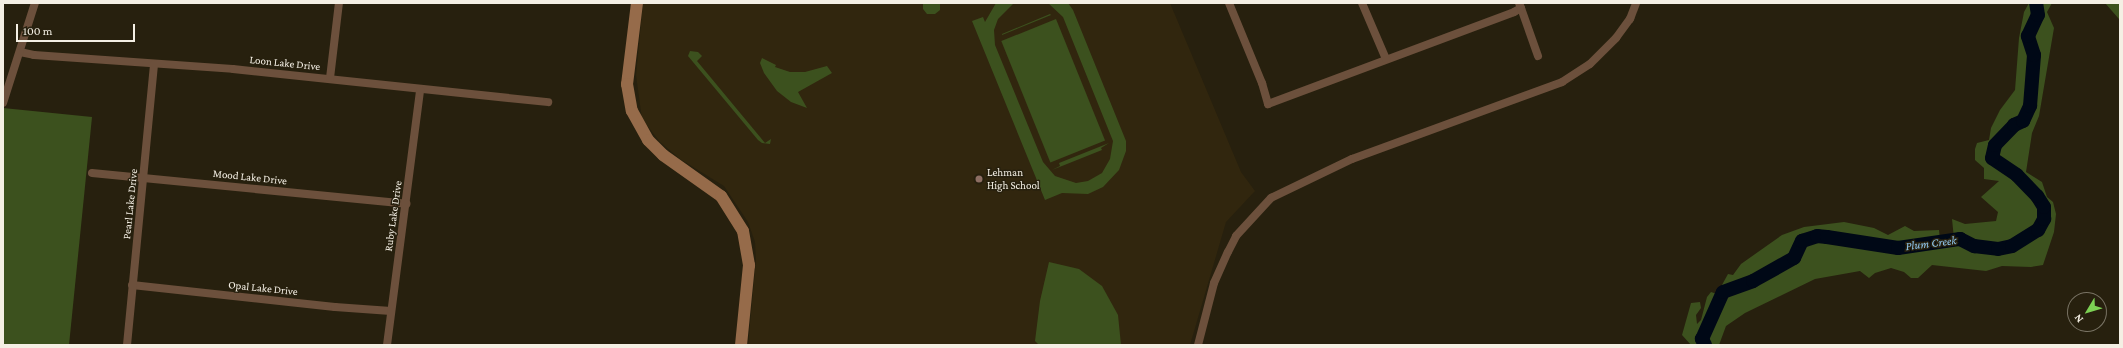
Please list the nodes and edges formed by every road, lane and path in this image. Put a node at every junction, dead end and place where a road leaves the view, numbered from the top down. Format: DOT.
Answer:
graph roads {
  1 [pos="35,3"];
  2 [pos="339,3"];
  3 [pos="637,3"];
  4 [pos="1229,3"];
  5 [pos="1362,3"];
  6 [pos="1636,3"];
  7 [pos="1520,6"];
  8 [pos="20,52"];
  9 [pos="1538,56"];
  10 [pos="1386,59"];
  11 [pos="154,64"];
  12 [pos="330,78"];
  13 [pos="420,90"];
  14 [pos="548,102"];
  15 [pos="3,103"];
  16 [pos="92,173"];
  17 [pos="144,178"];
  18 [pos="406,204"];
  19 [pos="132,285"];
  20 [pos="392,311"];
  21 [pos="127,345"];
  22 [pos="387,345"];
  23 [pos="741,345"];
  24 [pos="1198,345"];
  1 -- 8 [label="street"];
  2 -- 12 [label="street"];
  3 -- 23 [label="street"];
  4 -- 10 [label="street"];
  5 -- 10 [label="street"];
  6 -- 24 [label="street"];
  7 -- 9 [label="street"];
  7 -- 10 [label="street"];
  8 -- 11 [label="street, Loon Lake Drive"];
  8 -- 15 [label="street"];
  11 -- 12 [label="street, Loon Lake Drive"];
  11 -- 17 [label="street, Pearl Lake Drive"];
  12 -- 13 [label="street, Loon Lake Drive"];
  13 -- 14 [label="street, Loon Lake Drive"];
  13 -- 18 [label="street, Ruby Lake Drive"];
  16 -- 17 [label="street, Mood Lake Drive"];
  17 -- 18 [label="street, Mood Lake Drive"];
  17 -- 19 [label="street, Pearl Lake Drive"];
  18 -- 20 [label="street, Ruby Lake Drive"];
  19 -- 20 [label="street, Opal Lake Drive"];
  19 -- 21 [label="street, Pearl Lake Drive"];
  20 -- 22 [label="street, Ruby Lake Drive"];
}
